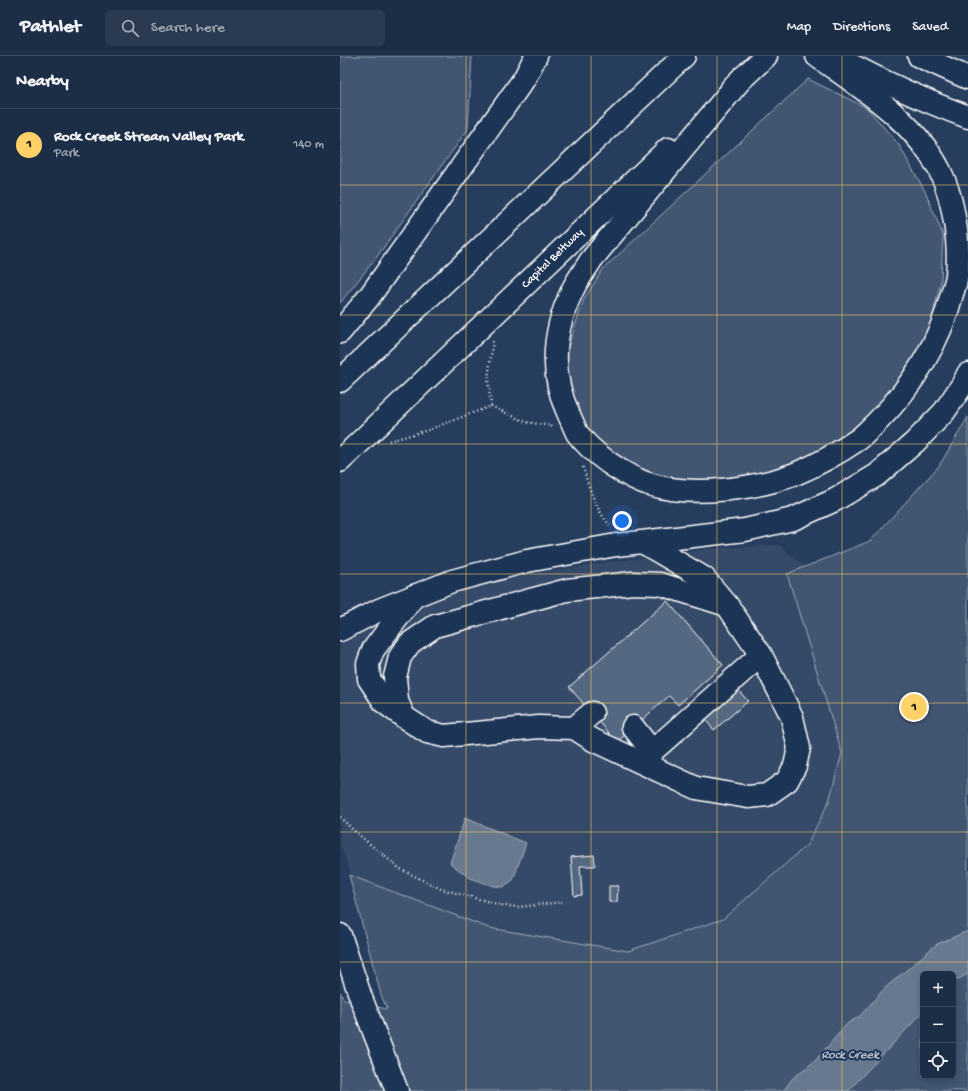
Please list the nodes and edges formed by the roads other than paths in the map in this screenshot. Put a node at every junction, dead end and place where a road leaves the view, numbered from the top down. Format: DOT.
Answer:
graph roads {
  1 [pos="536,56"];
  2 [pos="684,56"];
  3 [pos="766,56"];
  4 [pos="817,56"];
  5 [pos="834,56"];
  6 [pos="919,56"];
  7 [pos="742,78"];
  8 [pos="968,78"];
  9 [pos="968,117"];
  10 [pos="340,332"];
  11 [pos="968,374"];
  12 [pos="340,381"];
  13 [pos="340,461"];
  14 [pos="644,543"];
  15 [pos="414,596"];
  16 [pos="727,605"];
  17 [pos="340,630"];
  18 [pos="761,654"];
  19 [pos="592,713"];
  20 [pos="404,717"];
  21 [pos="633,727"];
  22 [pos="574,728"];
  23 [pos="646,756"];
  24 [pos="340,935"];
  25 [pos="397,1091"];
  1 -- 10 [label="main road"];
  2 -- 12 [label="main road"];
  3 -- 7 [label="main road, Capital Beltway"];
  4 -- 7 [label="main road"];
  5 -- 9 [label="main road"];
  6 -- 8 [label="main road"];
  7 -- 13 [label="main road, Capital Beltway"];
  11 -- 14 [label="main road"];
  14 -- 15 [label="main road"];
  14 -- 16 [label="main road"];
  15 -- 17 [label="main road"];
  15 -- 20 [label="main road"];
  16 -- 18 [label="main road"];
  16 -- 20 [label="main road"];
  18 -- 23 [label="main road"];
  18 -- 23 [label="main road"];
  19 -- 22 [label="main road"];
  20 -- 22 [label="main road"];
  21 -- 23 [label="main road"];
  22 -- 23 [label="main road"];
  24 -- 25 [label="main road"];
}
